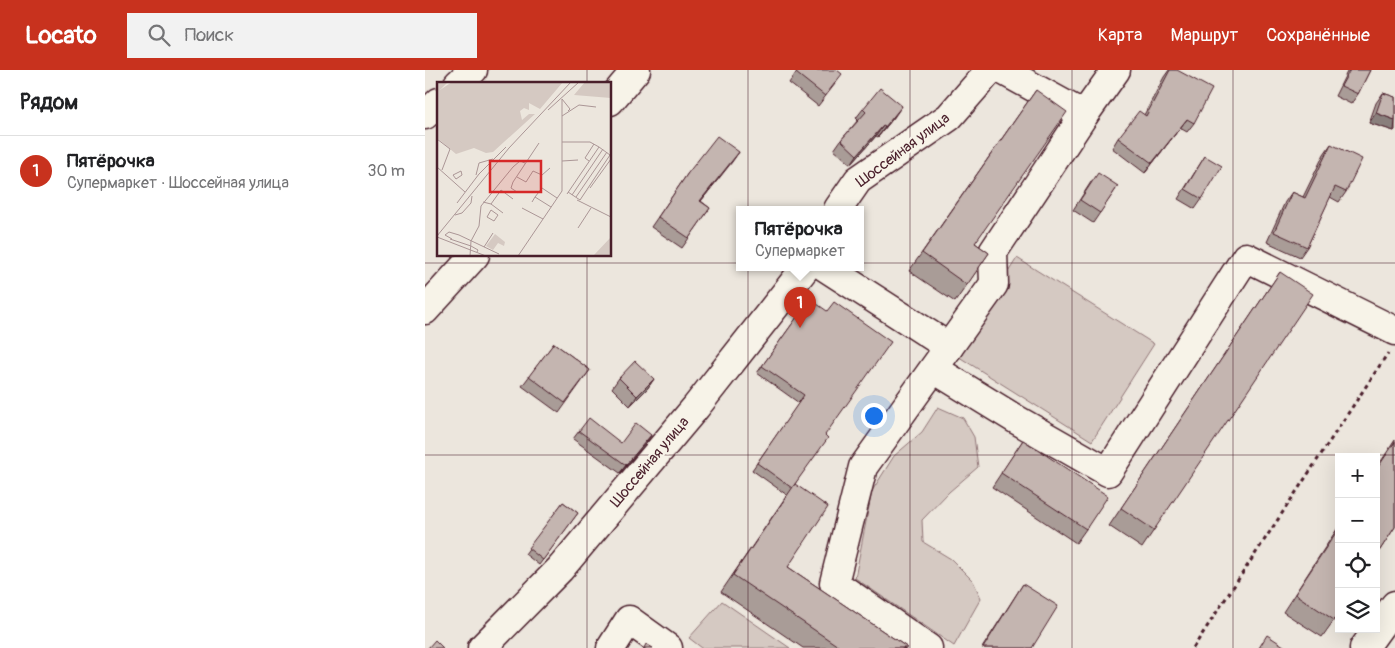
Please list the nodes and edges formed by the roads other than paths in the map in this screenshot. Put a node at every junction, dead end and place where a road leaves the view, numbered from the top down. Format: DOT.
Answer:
graph roads {
  1 [pos="473,70"];
  2 [pos="637,70"];
  3 [pos="990,70"];
  4 [pos="1002,70"];
  5 [pos="1116,70"];
  6 [pos="460,82"];
  7 [pos="611,100"];
  8 [pos="437,104"];
  9 [pos="425,115"];
  10 [pos="1084,115"];
  11 [pos="840,206"];
  12 [pos="474,256"];
  13 [pos="803,271"];
  14 [pos="831,271"];
  15 [pos="428,305"];
  16 [pos="1392,341"];
  17 [pos="949,347"];
  18 [pos="934,369"];
  19 [pos="1395,605"];
  20 [pos="482,648"];
  21 [pos="611,648"];
  22 [pos="668,648"];
  23 [pos="928,648"];
  24 [pos="1365,648"];
  1 -- 6 [label="main road"];
  2 -- 7 [label="main road"];
  3 -- 11 [label="main road, Шоссейная улица"];
  4 -- 10 [label="main road"];
  5 -- 10 [label="main road"];
  8 -- 9 [label="main road"];
  10 -- 17 [label="main road"];
  12 -- 15 [label="main road"];
  13 -- 20 [label="main road, Шоссейная улица"];
  14 -- 17 [label="main road"];
  16 -- 18 [label="main road"];
  17 -- 18 [label="main road"];
  18 -- 23 [label="main road"];
  19 -- 24 [label="main road"];
  21 -- 22 [label="main road"];
}
